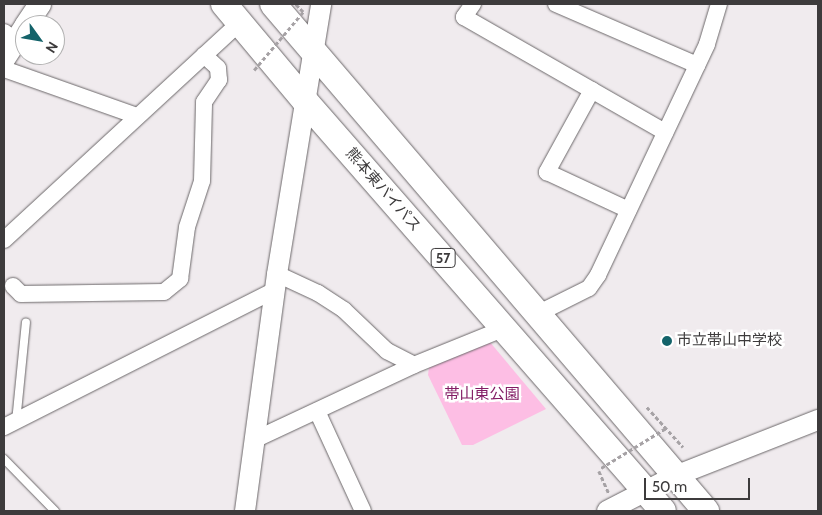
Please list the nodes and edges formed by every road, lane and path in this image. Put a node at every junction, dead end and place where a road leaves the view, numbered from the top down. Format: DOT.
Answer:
graph roads {
  1 [pos="40,4"];
  2 [pos="273,4"];
  3 [pos="295,4"];
  4 [pos="321,4"];
  5 [pos="473,4"];
  6 [pos="556,4"];
  7 [pos="719,4"];
  8 [pos="232,13"];
  9 [pos="32,15"];
  10 [pos="314,54"];
  11 [pos="204,55"];
  12 [pos="697,65"];
  13 [pos="4,68"];
  14 [pos="254,70"];
  15 [pos="592,90"];
  16 [pos="305,101"];
  17 [pos="137,116"];
  18 [pos="665,132"];
  19 [pos="629,210"];
  20 [pos="4,240"];
  21 [pos="276,282"];
  22 [pos="13,286"];
  23 [pos="537,314"];
  24 [pos="26,322"];
  25 [pos="505,328"];
  26 [pos="414,365"];
  27 [pos="648,407"];
  28 [pos="316,411"];
  29 [pos="818,420"];
  30 [pos="10,425"];
  31 [pos="666,428"];
  32 [pos="254,440"];
  33 [pos="683,447"];
  34 [pos="4,459"];
  35 [pos="601,468"];
  36 [pos="599,472"];
  37 [pos="675,476"];
  38 [pos="654,502"];
  39 [pos="608,503"];
  40 [pos="54,511"];
  41 [pos="245,511"];
  42 [pos="363,511"];
  43 [pos="706,511"];
  1 -- 9 [label="main road"];
  2 -- 10 [label="highway, 57"];
  3 -- 14 [label="path, bridge"];
  4 -- 10 [label="street"];
  5 -- 15 [label="street"];
  6 -- 12 [label="street"];
  7 -- 12 [label="street"];
  8 -- 11 [label="street"];
  8 -- 16 [label="highway, 熊本東バイパス / 57"];
  10 -- 16 [label="street"];
  10 -- 23 [label="highway, 57"];
  11 -- 17 [label="street"];
  11 -- 22 [label="street"];
  12 -- 18 [label="street"];
  13 -- 17 [label="street"];
  15 -- 18 [label="street"];
  15 -- 19 [label="street"];
  16 -- 21 [label="street"];
  16 -- 25 [label="highway, 熊本東バイパス / 57"];
  17 -- 20 [label="street"];
  18 -- 19 [label="street"];
  19 -- 23 [label="street"];
  21 -- 26 [label="street"];
  21 -- 30 [label="street"];
  21 -- 32 [label="street"];
  23 -- 37 [label="highway, 57"];
  24 -- 30 [label="lane"];
  25 -- 26 [label="street"];
  25 -- 38 [label="highway, 熊本東バイパス / 57"];
  26 -- 28 [label="street"];
  27 -- 31 [label="path"];
  28 -- 32 [label="street"];
  28 -- 42 [label="street"];
  29 -- 37 [label="street"];
  31 -- 33 [label="path"];
  31 -- 35 [label="path, bridge"];
  32 -- 41 [label="street"];
  34 -- 40 [label="lane"];
  36 -- 39 [label="path"];
  37 -- 38 [label="street"];
  37 -- 43 [label="highway, 57"];
  38 -- 39 [label="street"];
}
